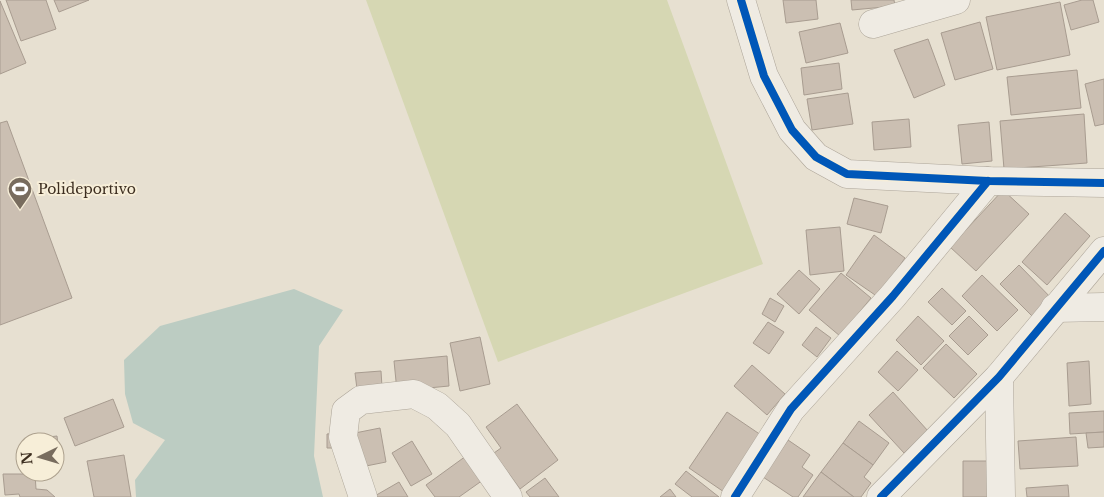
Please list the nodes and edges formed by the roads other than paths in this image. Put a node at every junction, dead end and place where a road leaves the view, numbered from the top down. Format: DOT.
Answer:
graph roads {
  1 [pos="741,0"];
  2 [pos="956,0"];
  3 [pos="873,24"];
  4 [pos="988,180"];
  5 [pos="1104,184"];
  6 [pos="1104,251"];
  7 [pos="1055,308"];
  8 [pos="1104,308"];
  9 [pos="999,377"];
  10 [pos="363,497"];
  11 [pos="508,497"];
  12 [pos="735,497"];
  13 [pos="881,497"];
  14 [pos="1001,497"];
  1 -- 4 [label="street"];
  2 -- 3 [label="street"];
  4 -- 5 [label="street"];
  4 -- 12 [label="street"];
  6 -- 7 [label="street"];
  7 -- 8 [label="street"];
  7 -- 9 [label="street"];
  9 -- 13 [label="street"];
  9 -- 14 [label="street"];
  10 -- 11 [label="street"];
}
